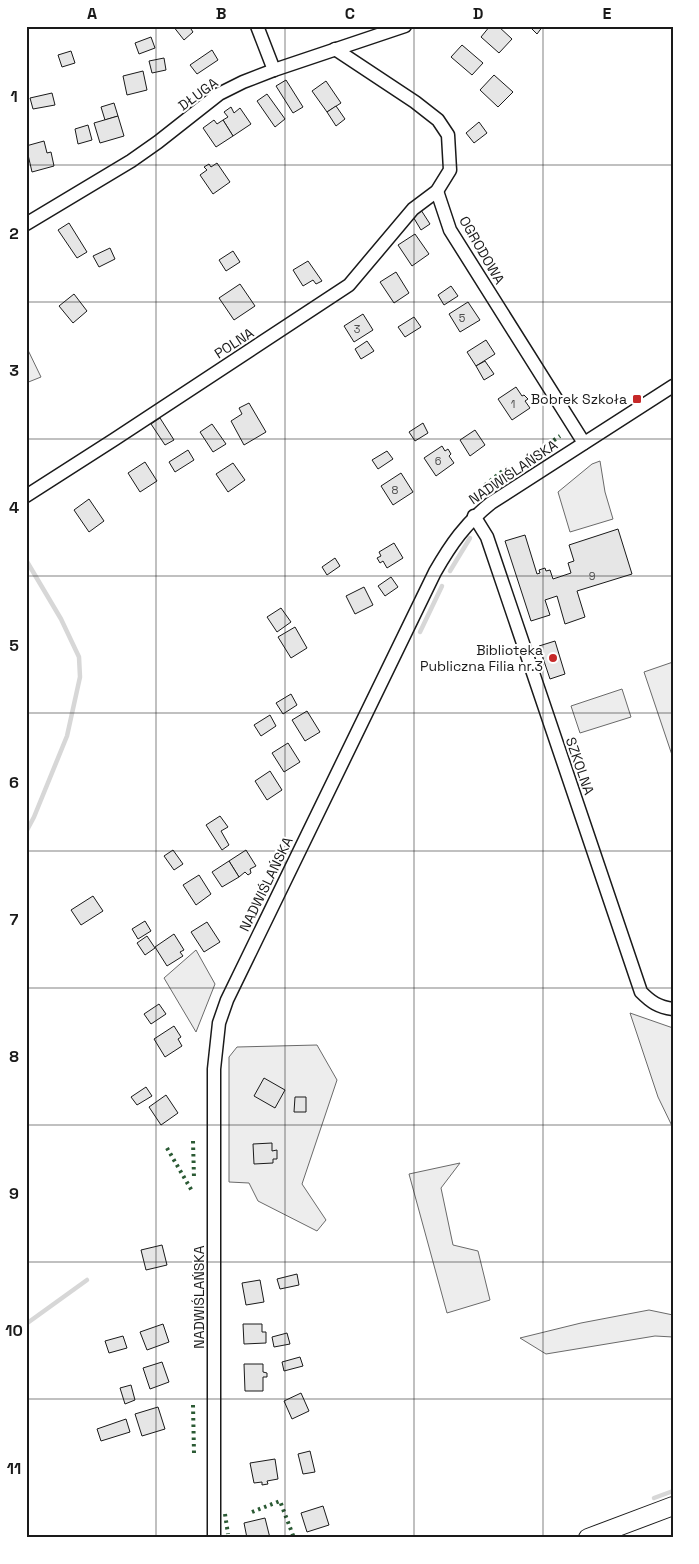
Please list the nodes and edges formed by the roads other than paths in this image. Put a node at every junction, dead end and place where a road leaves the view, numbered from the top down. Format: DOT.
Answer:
graph roads {
  1 [pos="257,26"];
  2 [pos="405,26"];
  3 [pos="335,50"];
  4 [pos="274,70"];
  5 [pos="437,191"];
  6 [pos="26,224"];
  7 [pos="673,386"];
  8 [pos="584,443"];
  9 [pos="26,496"];
  10 [pos="474,516"];
  11 [pos="673,1009"];
  12 [pos="673,1506"];
  13 [pos="214,1538"];
  14 [pos="588,1538"];
  1 -- 4 [label="street"];
  2 -- 3 [label="street, DŁUGA"];
  3 -- 4 [label="street, DŁUGA"];
  3 -- 5 [label="street"];
  4 -- 6 [label="street, DŁUGA"];
  5 -- 8 [label="street, OGRODOWA"];
  5 -- 9 [label="street, POLNA"];
  7 -- 8 [label="street, NADWIŚLAŃSKA"];
  8 -- 10 [label="street, NADWIŚLAŃSKA"];
  10 -- 11 [label="street, SZKOLNA"];
  10 -- 13 [label="street, NADWIŚLAŃSKA"];
  12 -- 14 [label="main road"];
}
